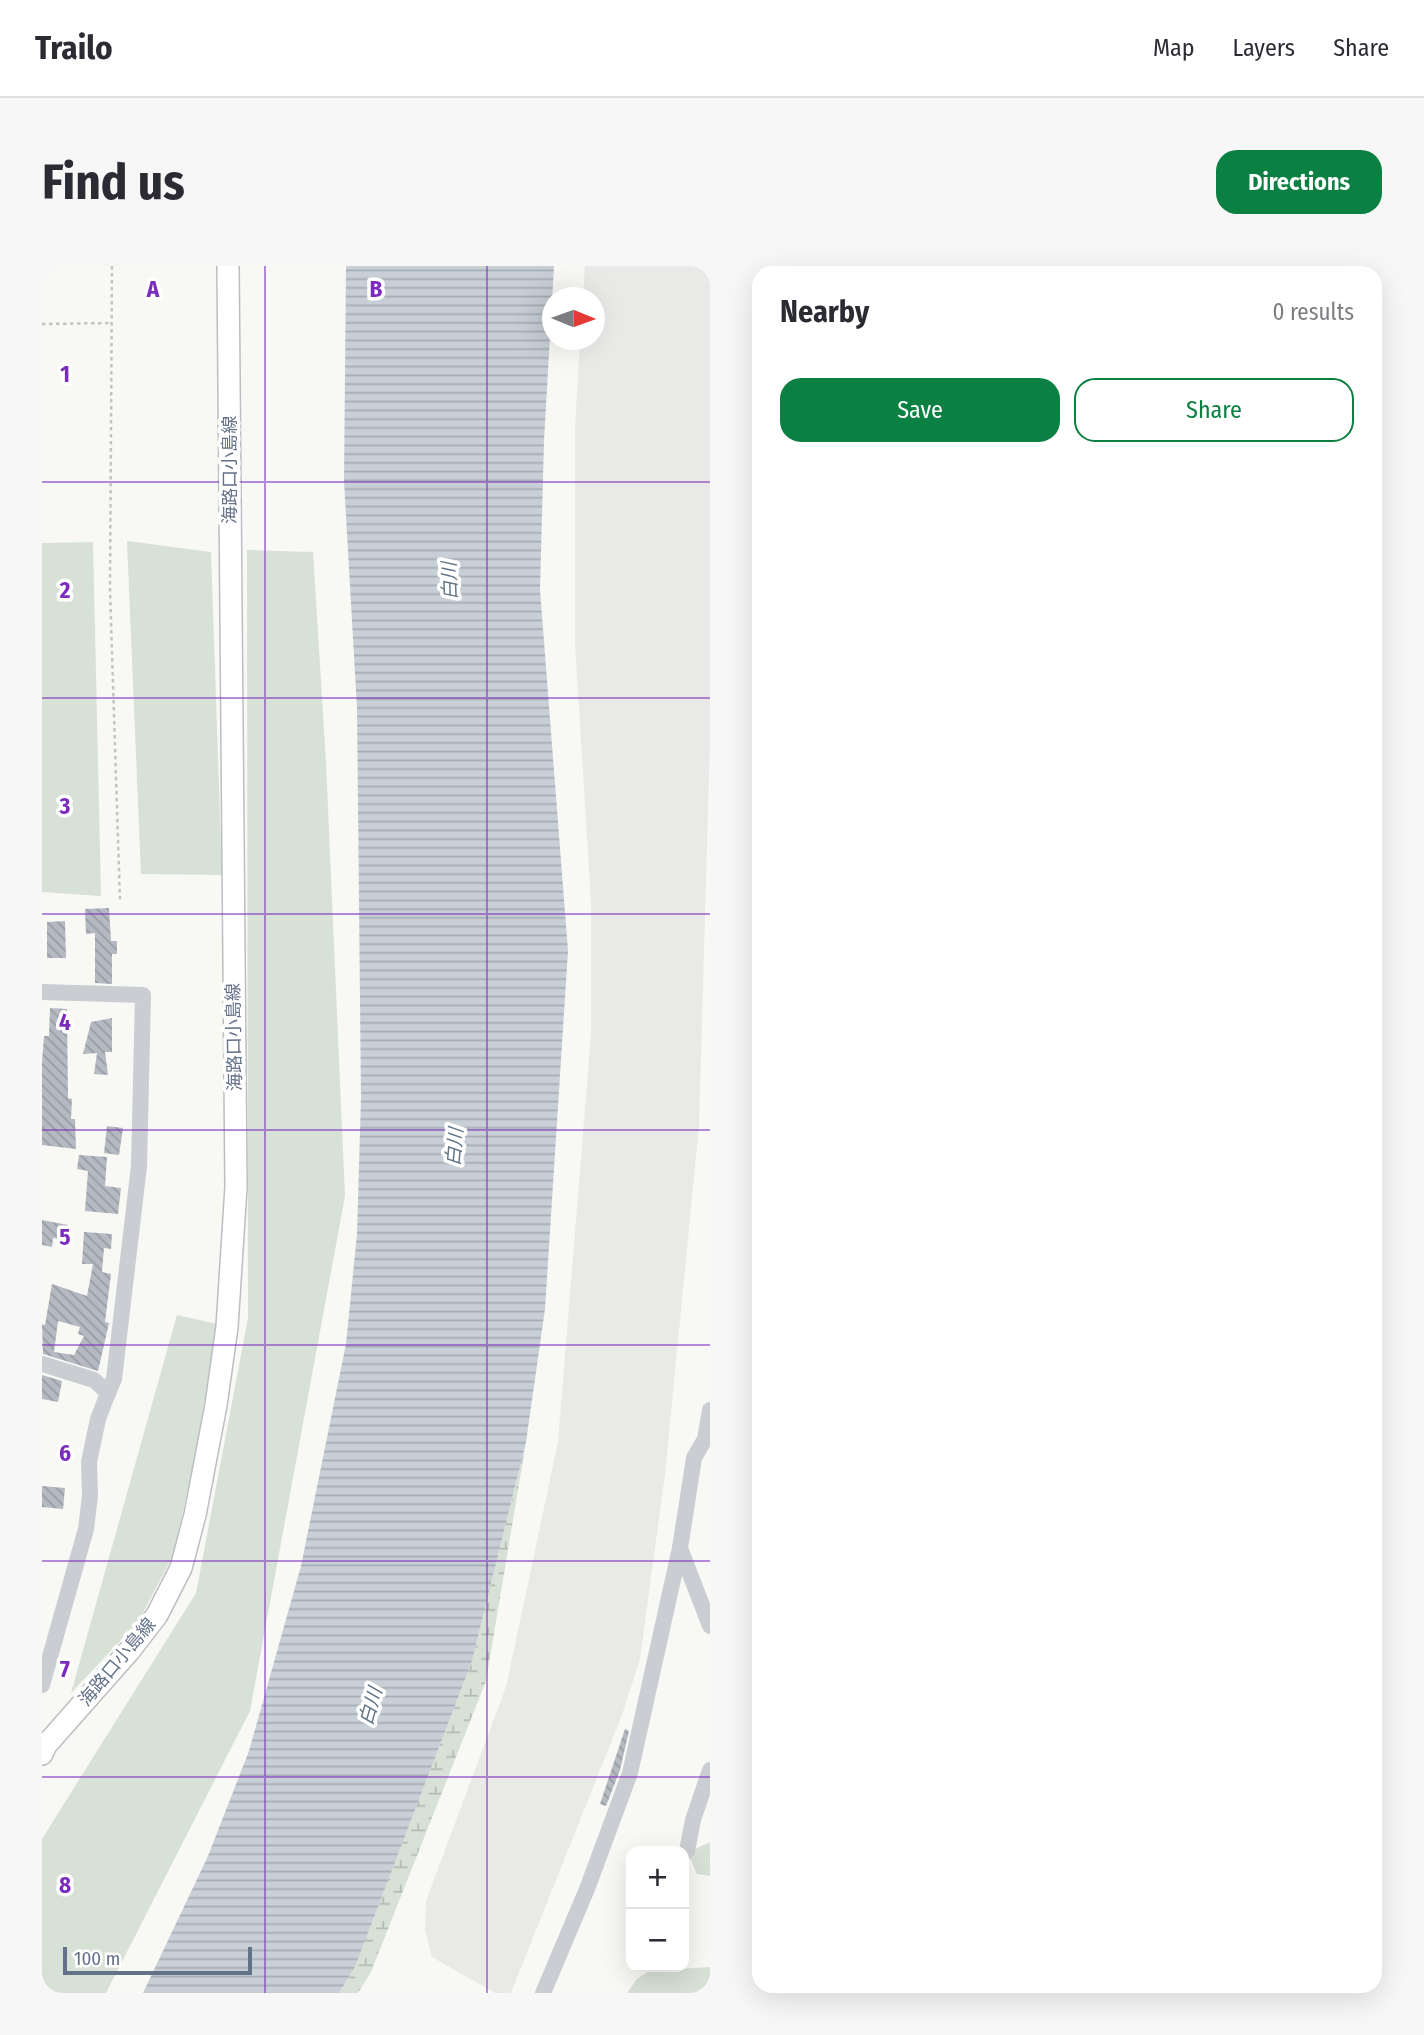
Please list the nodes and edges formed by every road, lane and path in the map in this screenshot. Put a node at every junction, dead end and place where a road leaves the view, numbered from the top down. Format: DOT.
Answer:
graph roads {
  1 [pos="112,266"];
  2 [pos="228,266"];
  3 [pos="111,323"];
  4 [pos="42,324"];
  5 [pos="120,901"];
  6 [pos="42,992"];
  7 [pos="42,1364"];
  8 [pos="108,1393"];
  9 [pos="710,1410"];
  10 [pos="680,1548"];
  11 [pos="710,1626"];
  12 [pos="42,1685"];
  13 [pos="42,1755"];
  14 [pos="710,1770"];
  15 [pos="688,1846"];
  16 [pos="543,1993"];
  1 -- 3 [label="path"];
  2 -- 13 [label="main road, 海路口小島線"];
  3 -- 4 [label="path"];
  3 -- 5 [label="path"];
  6 -- 8 [label="street"];
  7 -- 8 [label="street"];
  8 -- 12 [label="street"];
  9 -- 10 [label="street"];
  10 -- 11 [label="street"];
  10 -- 16 [label="street"];
  14 -- 15 [label="street"];
}
